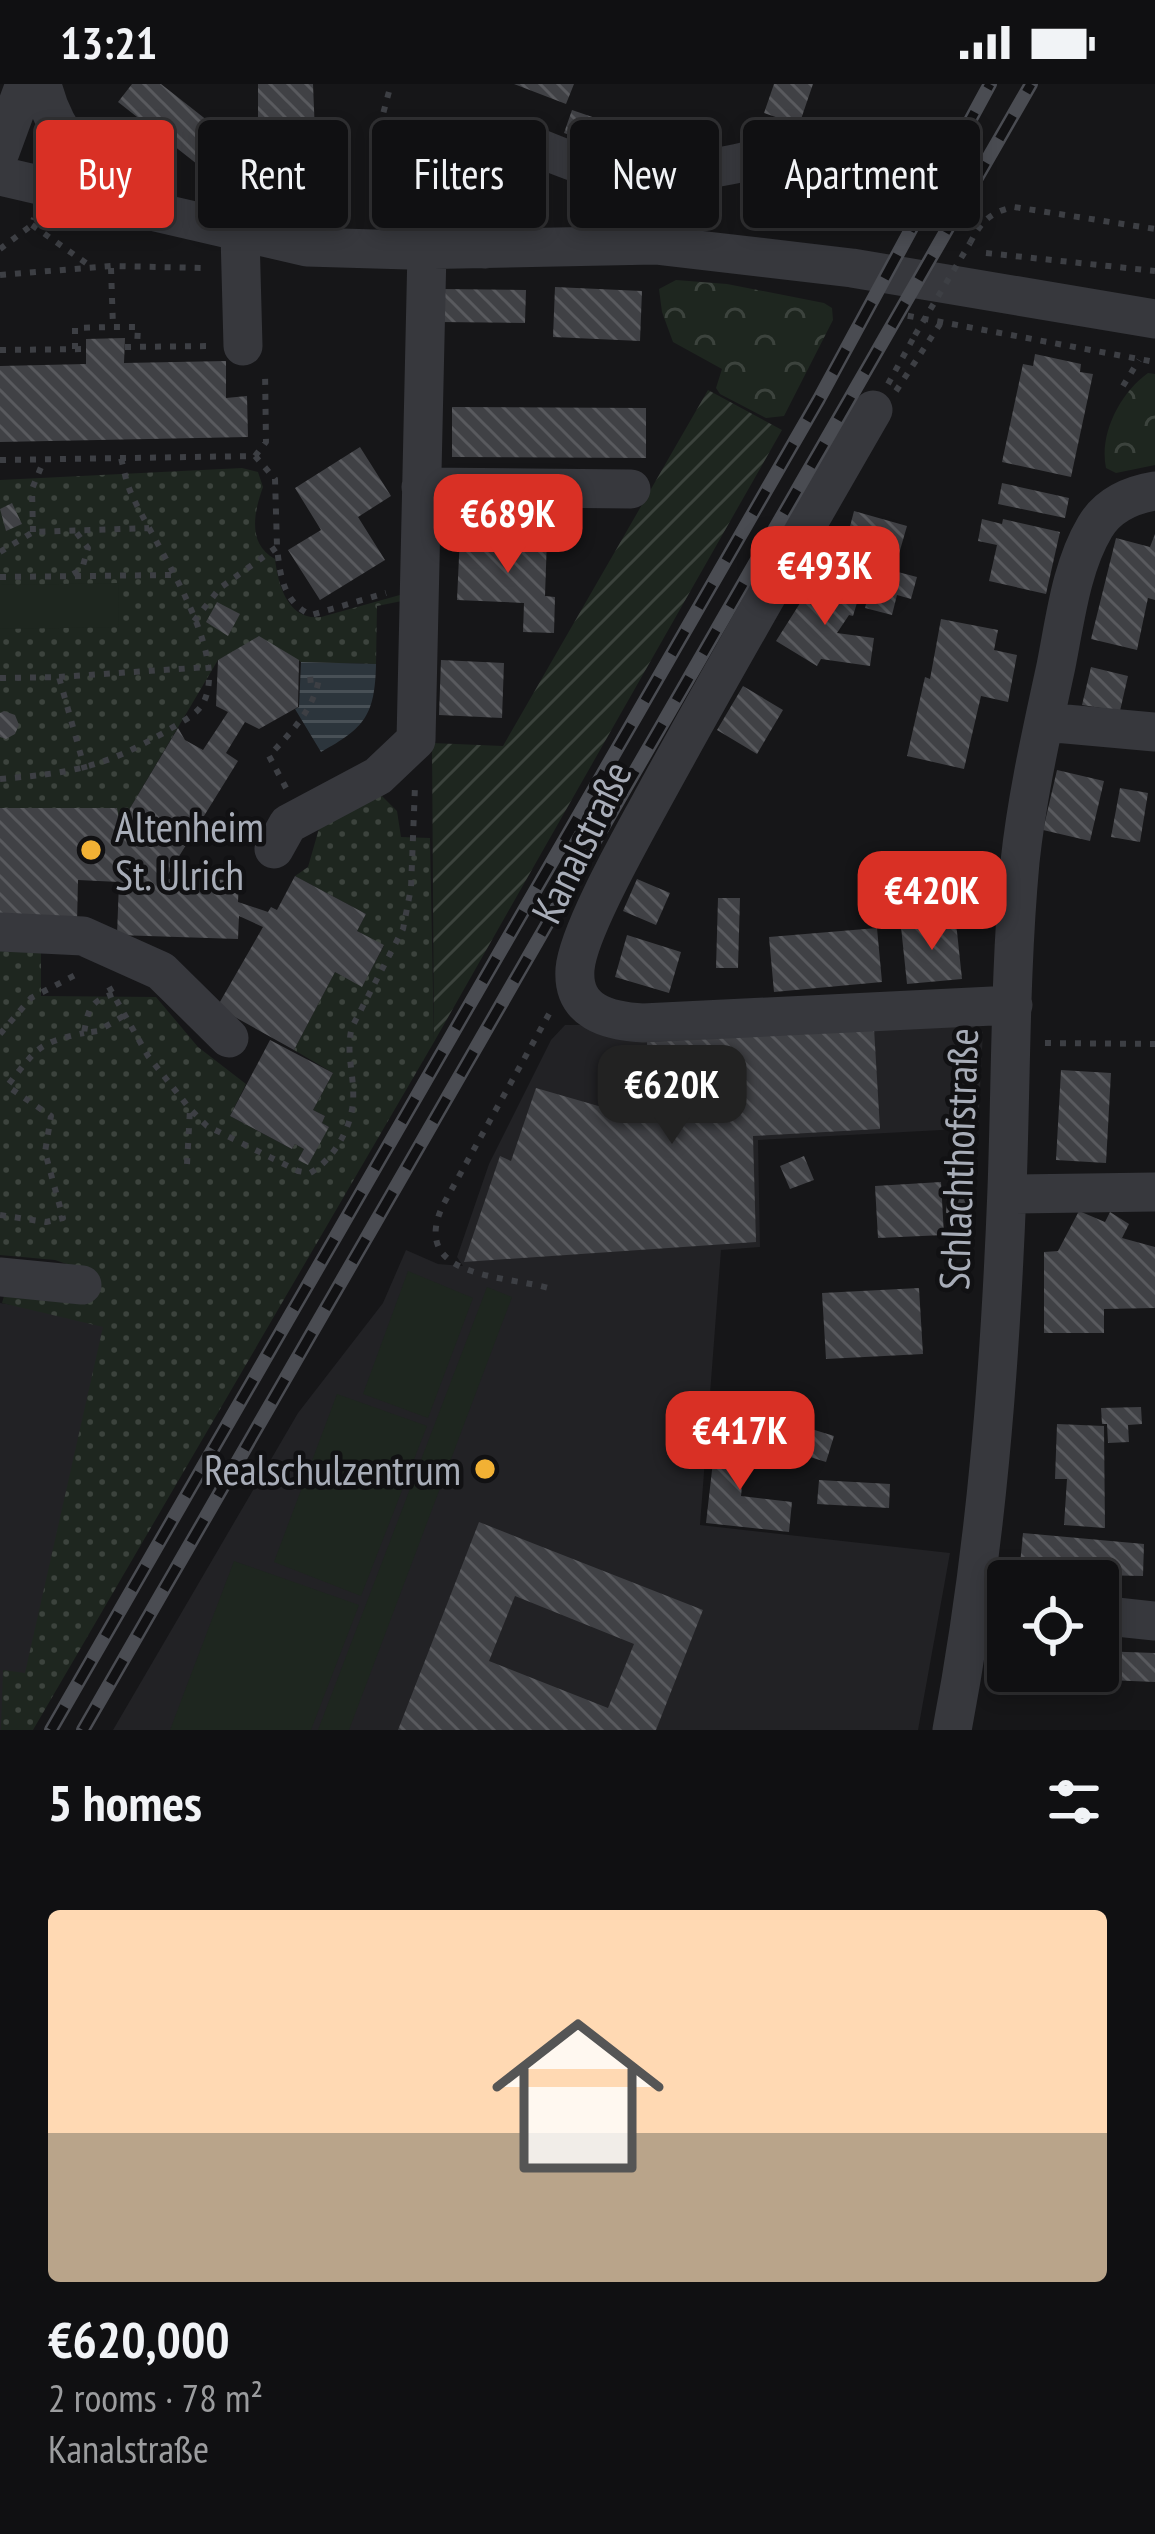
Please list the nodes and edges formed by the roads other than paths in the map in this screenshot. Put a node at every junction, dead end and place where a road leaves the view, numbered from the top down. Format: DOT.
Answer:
graph roads {
  1 [pos="26,84"];
  2 [pos="42,84"];
  3 [pos="0,152"];
  4 [pos="743,163"];
  5 [pos="0,176"];
  6 [pos="189,223"];
  7 [pos="485,249"];
  8 [pos="409,250"];
  9 [pos="241,251"];
  10 [pos="1155,319"];
  11 [pos="243,346"];
  12 [pos="874,407"];
  13 [pos="421,487"];
  14 [pos="631,489"];
  15 [pos="1155,491"];
  16 [pos="1044,722"];
  17 [pos="1155,732"];
  18 [pos="286,834"];
  19 [pos="0,932"];
  20 [pos="1012,1024"];
  21 [pos="229,1038"];
  22 [pos="1155,1192"];
  23 [pos="1007,1194"];
  24 [pos="0,1277"];
  25 [pos="82,1285"];
  26 [pos="993,1560"];
  27 [pos="987,1617"];
  28 [pos="1119,1617"];
  29 [pos="1155,1621"];
  30 [pos="952,1730"];
  1 -- 3 [label="street"];
  2 -- 6 [label="street"];
  4 -- 7 [label="street"];
  5 -- 6 [label="street"];
  6 -- 9 [label="street"];
  7 -- 8 [label="street"];
  7 -- 10 [label="street"];
  8 -- 9 [label="street"];
  8 -- 13 [label="street"];
  9 -- 11 [label="street"];
  12 -- 20 [label="street, Kanalstraße"];
  13 -- 14 [label="street"];
  13 -- 18 [label="street"];
  15 -- 16 [label="street, Schlachthofstraße"];
  16 -- 17 [label="street"];
  16 -- 20 [label="street, Schlachthofstraße"];
  19 -- 21 [label="street"];
  20 -- 23 [label="street, Schlachthofstraße"];
  22 -- 23 [label="street"];
  23 -- 26 [label="street, Schlachthofstraße"];
  24 -- 25 [label="street"];
  27 -- 30 [label="street, Schlachthofstraße"];
  28 -- 29 [label="street"];
}
